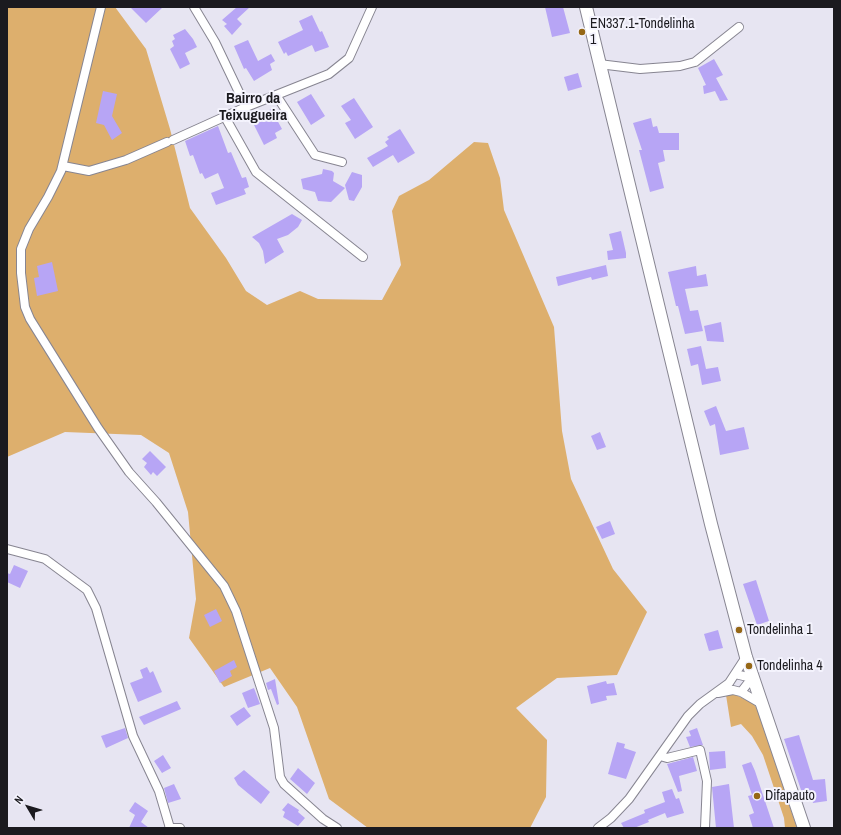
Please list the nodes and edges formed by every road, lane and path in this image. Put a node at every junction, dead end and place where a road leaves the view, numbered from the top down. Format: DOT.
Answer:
graph roads {
  1 [pos="101,7"];
  2 [pos="194,7"];
  3 [pos="372,7"];
  4 [pos="586,7"];
  5 [pos="739,27"];
  6 [pos="599,64"];
  7 [pos="276,95"];
  8 [pos="246,107"];
  9 [pos="225,117"];
  10 [pos="342,162"];
  11 [pos="63,166"];
  12 [pos="363,257"];
  13 [pos="7,550"];
  14 [pos="746,657"];
  15 [pos="735,674"];
  16 [pos="752,678"];
  17 [pos="741,692"];
  18 [pos="718,693"];
  19 [pos="760,703"];
  20 [pos="660,756"];
  21 [pos="170,828"];
  22 [pos="180,828"];
  23 [pos="337,828"];
  24 [pos="598,828"];
  25 [pos="705,828"];
  26 [pos="804,828"];
  1 -- 11 [label="street"];
  2 -- 8 [label="street"];
  3 -- 7 [label="street"];
  4 -- 6 [label="main road"];
  5 -- 6 [label="street"];
  6 -- 14 [label="main road"];
  7 -- 8 [label="street"];
  7 -- 10 [label="street"];
  8 -- 9 [label="street"];
  9 -- 11 [label="street"];
  9 -- 12 [label="street"];
  11 -- 23 [label="street"];
  13 -- 21 [label="street"];
  14 -- 15 [label="street"];
  14 -- 16 [label="main road"];
  15 -- 16 [label="street"];
  15 -- 18 [label="street"];
  16 -- 17 [label="street"];
  16 -- 19 [label="main road"];
  17 -- 18 [label="street"];
  17 -- 19 [label="street"];
  18 -- 20 [label="street"];
  19 -- 26 [label="main road"];
  20 -- 24 [label="street"];
  20 -- 25 [label="street"];
  21 -- 22 [label="street"];
}
